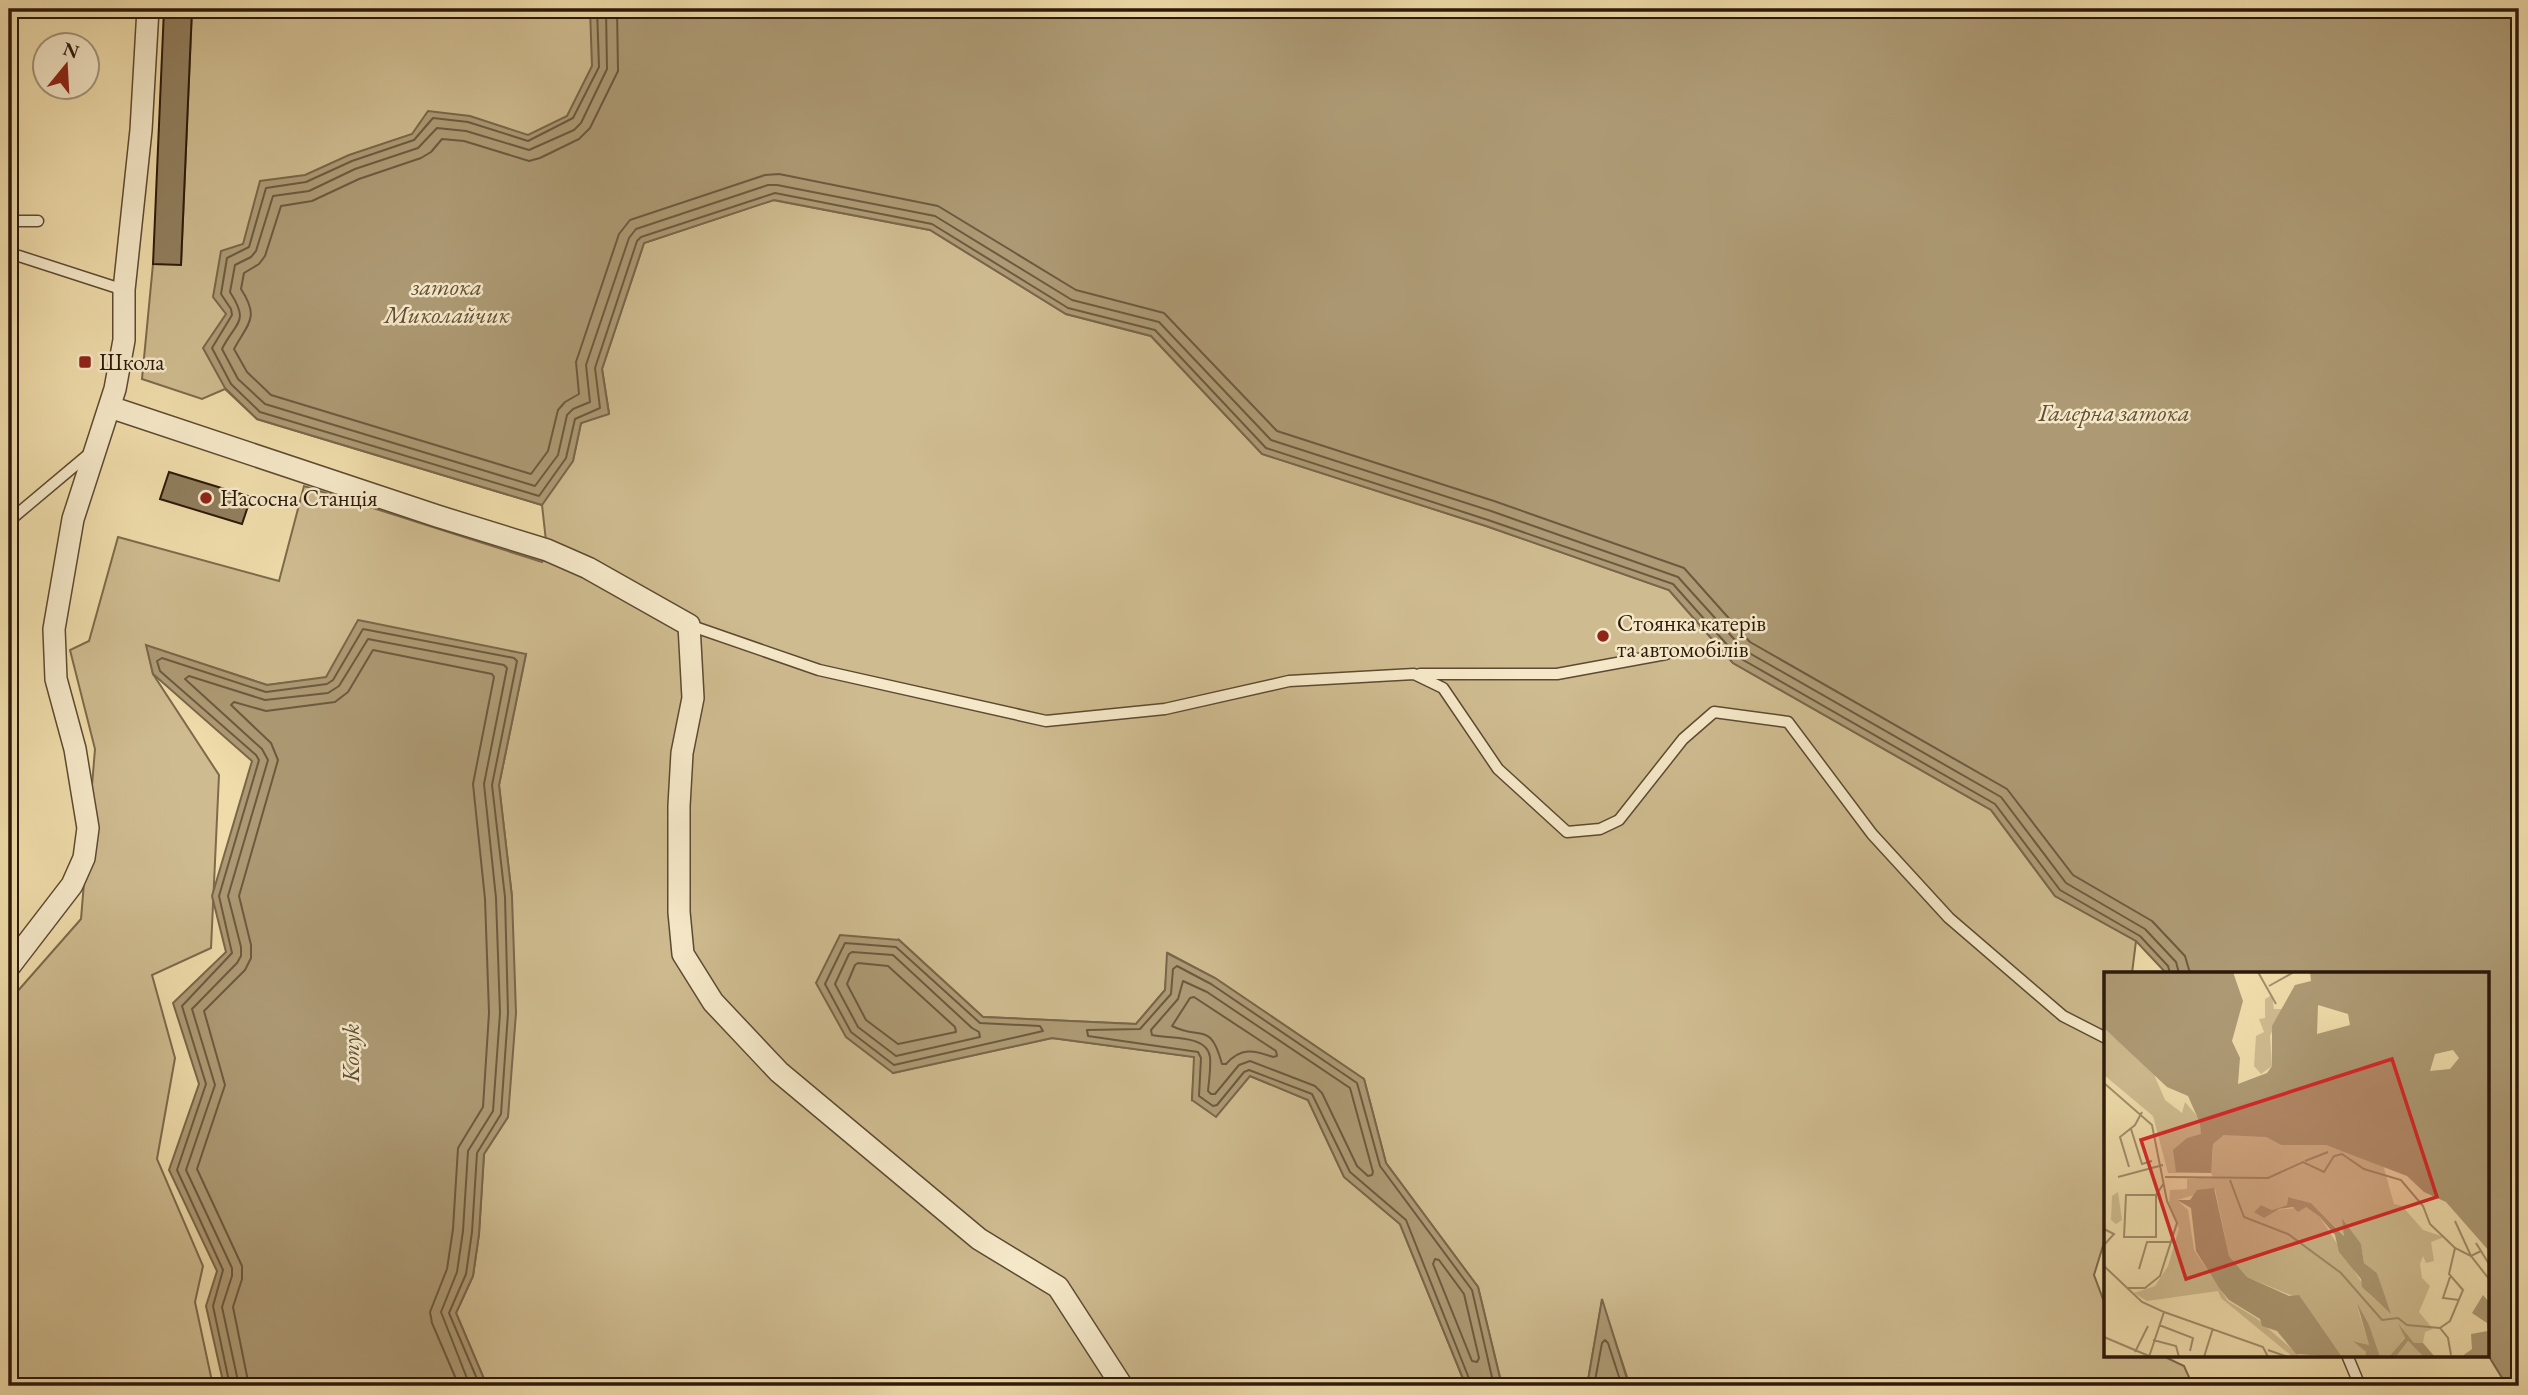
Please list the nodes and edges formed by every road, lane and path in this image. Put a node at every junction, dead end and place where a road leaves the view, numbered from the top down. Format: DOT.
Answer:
graph roads {
  1 [pos="148,9"];
  2 [pos="9,221"];
  3 [pos="38,221"];
  4 [pos="9,256"];
  5 [pos="124,290"];
  6 [pos="110,407"];
  7 [pos="95,449"];
  8 [pos="9,521"];
  9 [pos="689,625"];
  10 [pos="1666,654"];
  11 [pos="1414,674"];
  12 [pos="9,967"];
  13 [pos="2104,1037"];
  14 [pos="2347,1356"];
  15 [pos="1122,1386"];
  16 [pos="2360,1386"];
  1 -- 5 [label="street"];
  2 -- 3 [label="lane"];
  4 -- 5 [label="lane"];
  5 -- 6 [label="street"];
  6 -- 7 [label="street"];
  6 -- 9 [label="street"];
  7 -- 8 [label="lane"];
  7 -- 12 [label="street"];
  9 -- 11 [label="lane"];
  9 -- 15 [label="street"];
  10 -- 11 [label="lane"];
  11 -- 13 [label="lane"];
  14 -- 16 [label="lane"];
}
